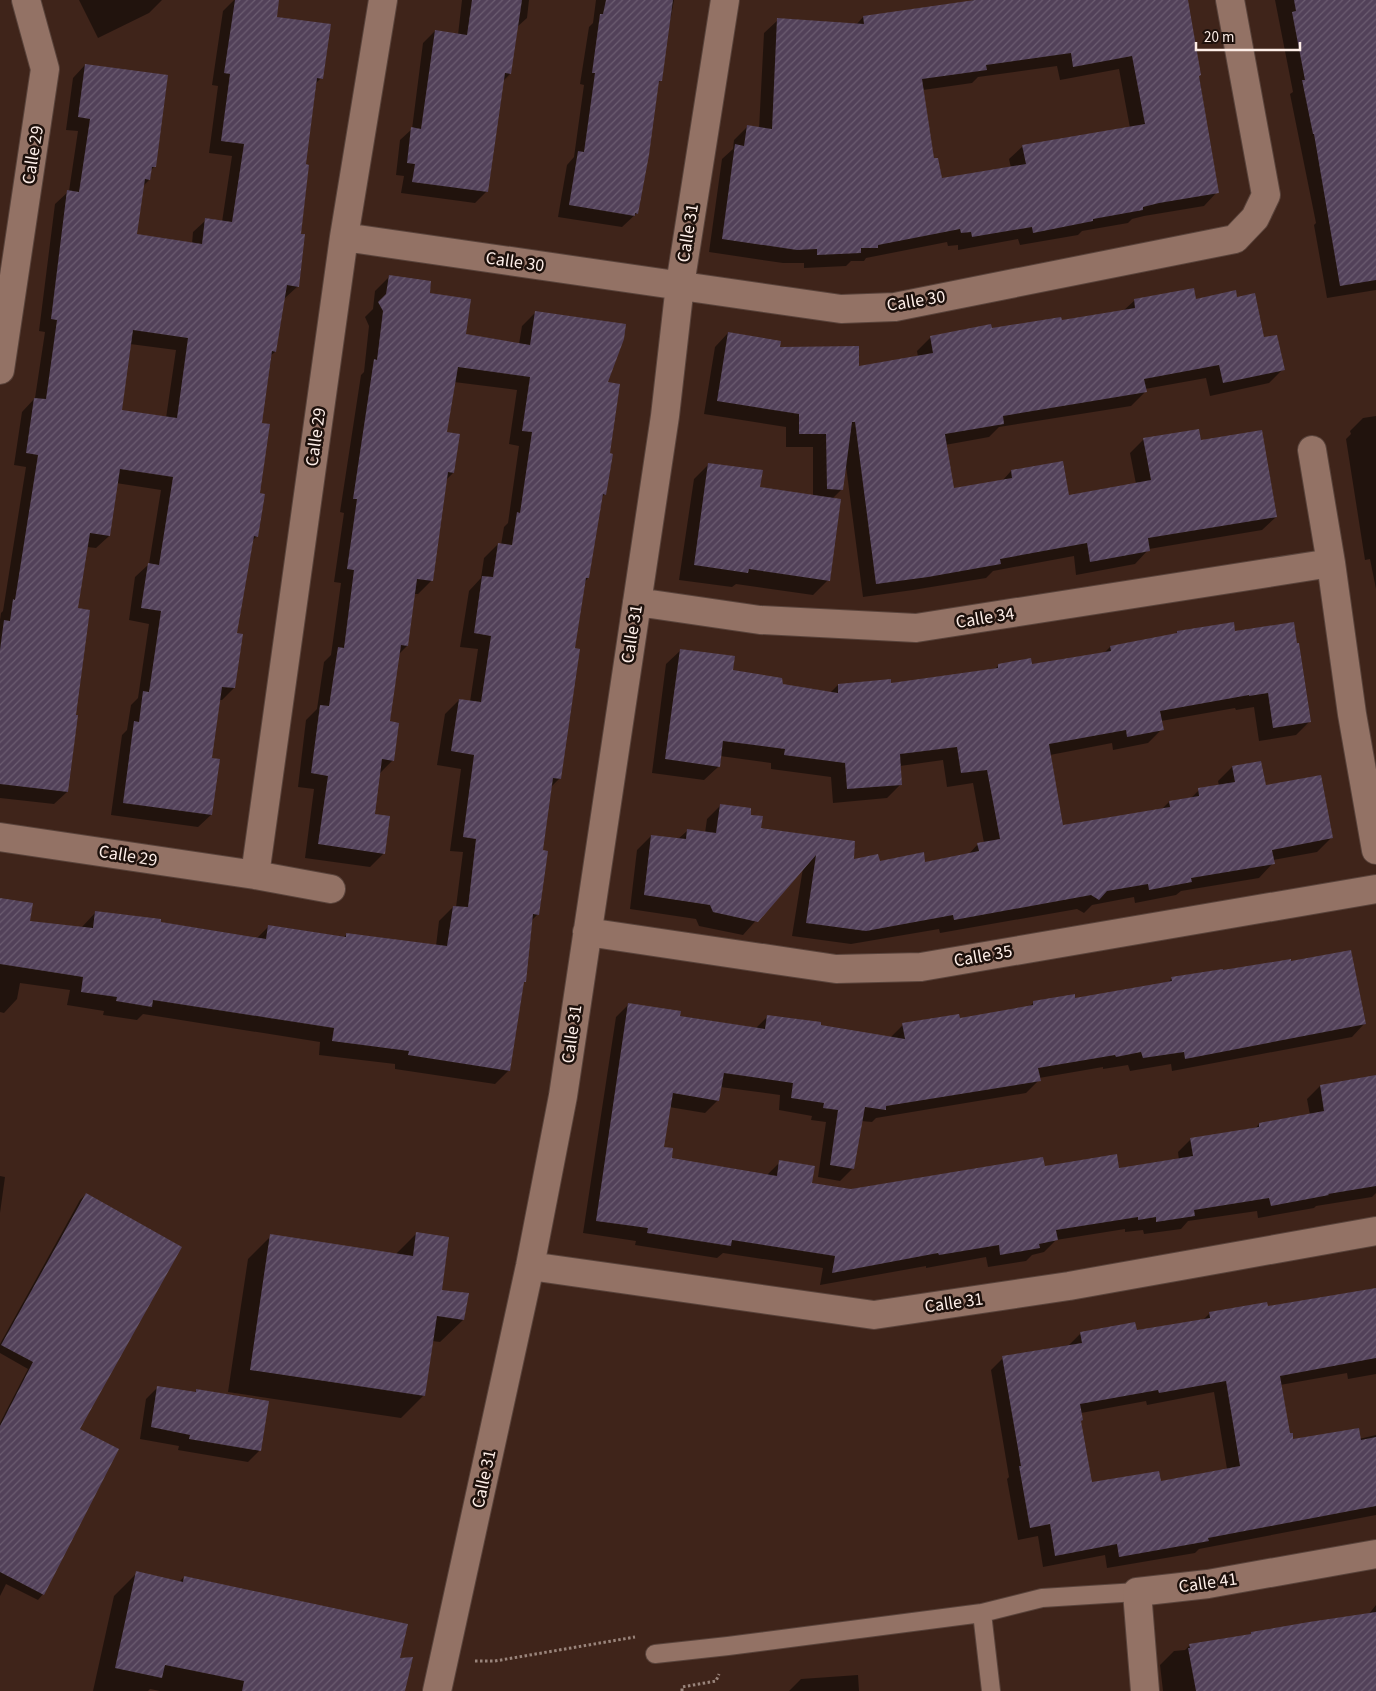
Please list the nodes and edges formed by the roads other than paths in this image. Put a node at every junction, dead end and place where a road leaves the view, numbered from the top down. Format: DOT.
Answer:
graph roads {
  1 [pos="26,0"];
  2 [pos="383,0"];
  3 [pos="725,0"];
  4 [pos="1230,0"];
  5 [pos="344,238"];
  6 [pos="680,286"];
  7 [pos="0,370"];
  8 [pos="1312,450"];
  9 [pos="1331,563"];
  10 [pos="637,602"];
  11 [pos="0,837"];
  12 [pos="1376,850"];
  13 [pos="255,875"];
  14 [pos="331,889"];
  15 [pos="1376,889"];
  16 [pos="587,932"];
  17 [pos="1376,1231"];
  18 [pos="530,1266"];
  19 [pos="1376,1554"];
  20 [pos="1137,1592"];
  21 [pos="982,1614"];
  22 [pos="655,1654"];
  23 [pos="437,1691"];
  24 [pos="992,1691"];
  25 [pos="1145,1691"];
  1 -- 7 [label="street, Calle 29"];
  2 -- 5 [label="street, Calle 29"];
  3 -- 6 [label="street, Calle 31"];
  4 -- 6 [label="street, Calle 30"];
  5 -- 6 [label="street, Calle 30"];
  5 -- 13 [label="street, Calle 29"];
  6 -- 10 [label="street, Calle 31"];
  8 -- 9 [label="street"];
  9 -- 10 [label="street, Calle 34"];
  9 -- 12 [label="street"];
  10 -- 16 [label="street, Calle 31"];
  11 -- 13 [label="street, Calle 29"];
  13 -- 14 [label="street, Calle 29"];
  15 -- 16 [label="street, Calle 35"];
  16 -- 18 [label="street, Calle 31"];
  17 -- 18 [label="street, Calle 31"];
  18 -- 23 [label="street, Calle 31"];
  19 -- 20 [label="street, Calle 41"];
  20 -- 21 [label="lane"];
  20 -- 25 [label="street"];
  21 -- 22 [label="lane"];
  21 -- 24 [label="lane"];
}
